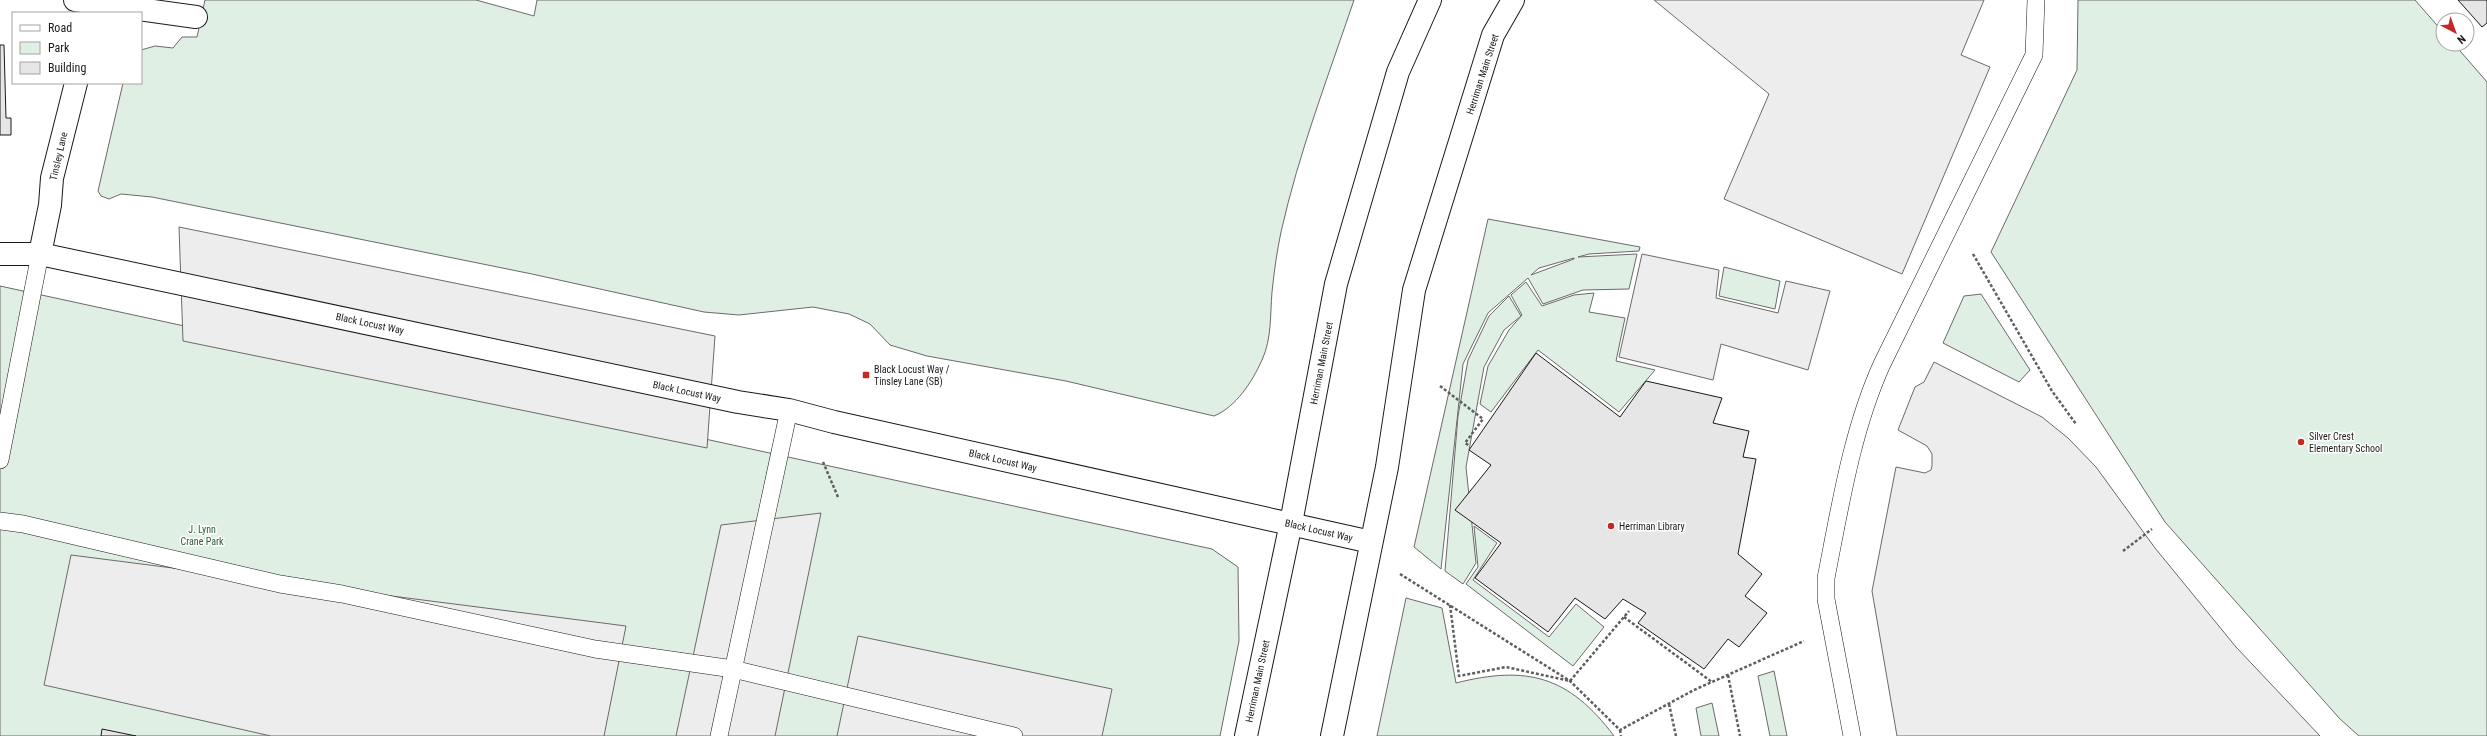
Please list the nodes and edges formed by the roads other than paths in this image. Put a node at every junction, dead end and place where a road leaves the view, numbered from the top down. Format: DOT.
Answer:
graph roads {
  1 [pos="75,0"];
  2 [pos="1430,0"];
  3 [pos="1513,0"];
  4 [pos="2036,0"];
  5 [pos="95,8"];
  6 [pos="140,12"];
  7 [pos="142,12"];
  8 [pos="196,17"];
  9 [pos="76,84"];
  10 [pos="0,254"];
  11 [pos="40,254"];
  12 [pos="790,410"];
  13 [pos="0,460"];
  14 [pos="0,521"];
  15 [pos="1291,523"];
  16 [pos="1371,542"];
  17 [pos="732,670"];
  18 [pos="719,736"];
  19 [pos="1014,736"];
  20 [pos="1246,736"];
  21 [pos="1332,736"];
  22 [pos="1852,736"];
  1 -- 5 [label="street"];
  2 -- 15 [label="street, Herriman Main Street"];
  3 -- 16 [label="street, Herriman Main Street"];
  4 -- 22 [label="lane"];
  5 -- 6 [label="street"];
  7 -- 8 [label="street"];
  9 -- 11 [label="street, Tinsley Lane"];
  10 -- 11 [label="street, Black Locust Way"];
  11 -- 12 [label="street, Black Locust Way"];
  11 -- 13 [label="lane"];
  12 -- 15 [label="street, Black Locust Way"];
  12 -- 17 [label="lane"];
  14 -- 17 [label="lane"];
  15 -- 16 [label="street, Black Locust Way"];
  15 -- 20 [label="street, Herriman Main Street"];
  16 -- 21 [label="street, Herriman Main Street"];
  17 -- 18 [label="lane"];
  17 -- 19 [label="lane"];
}
